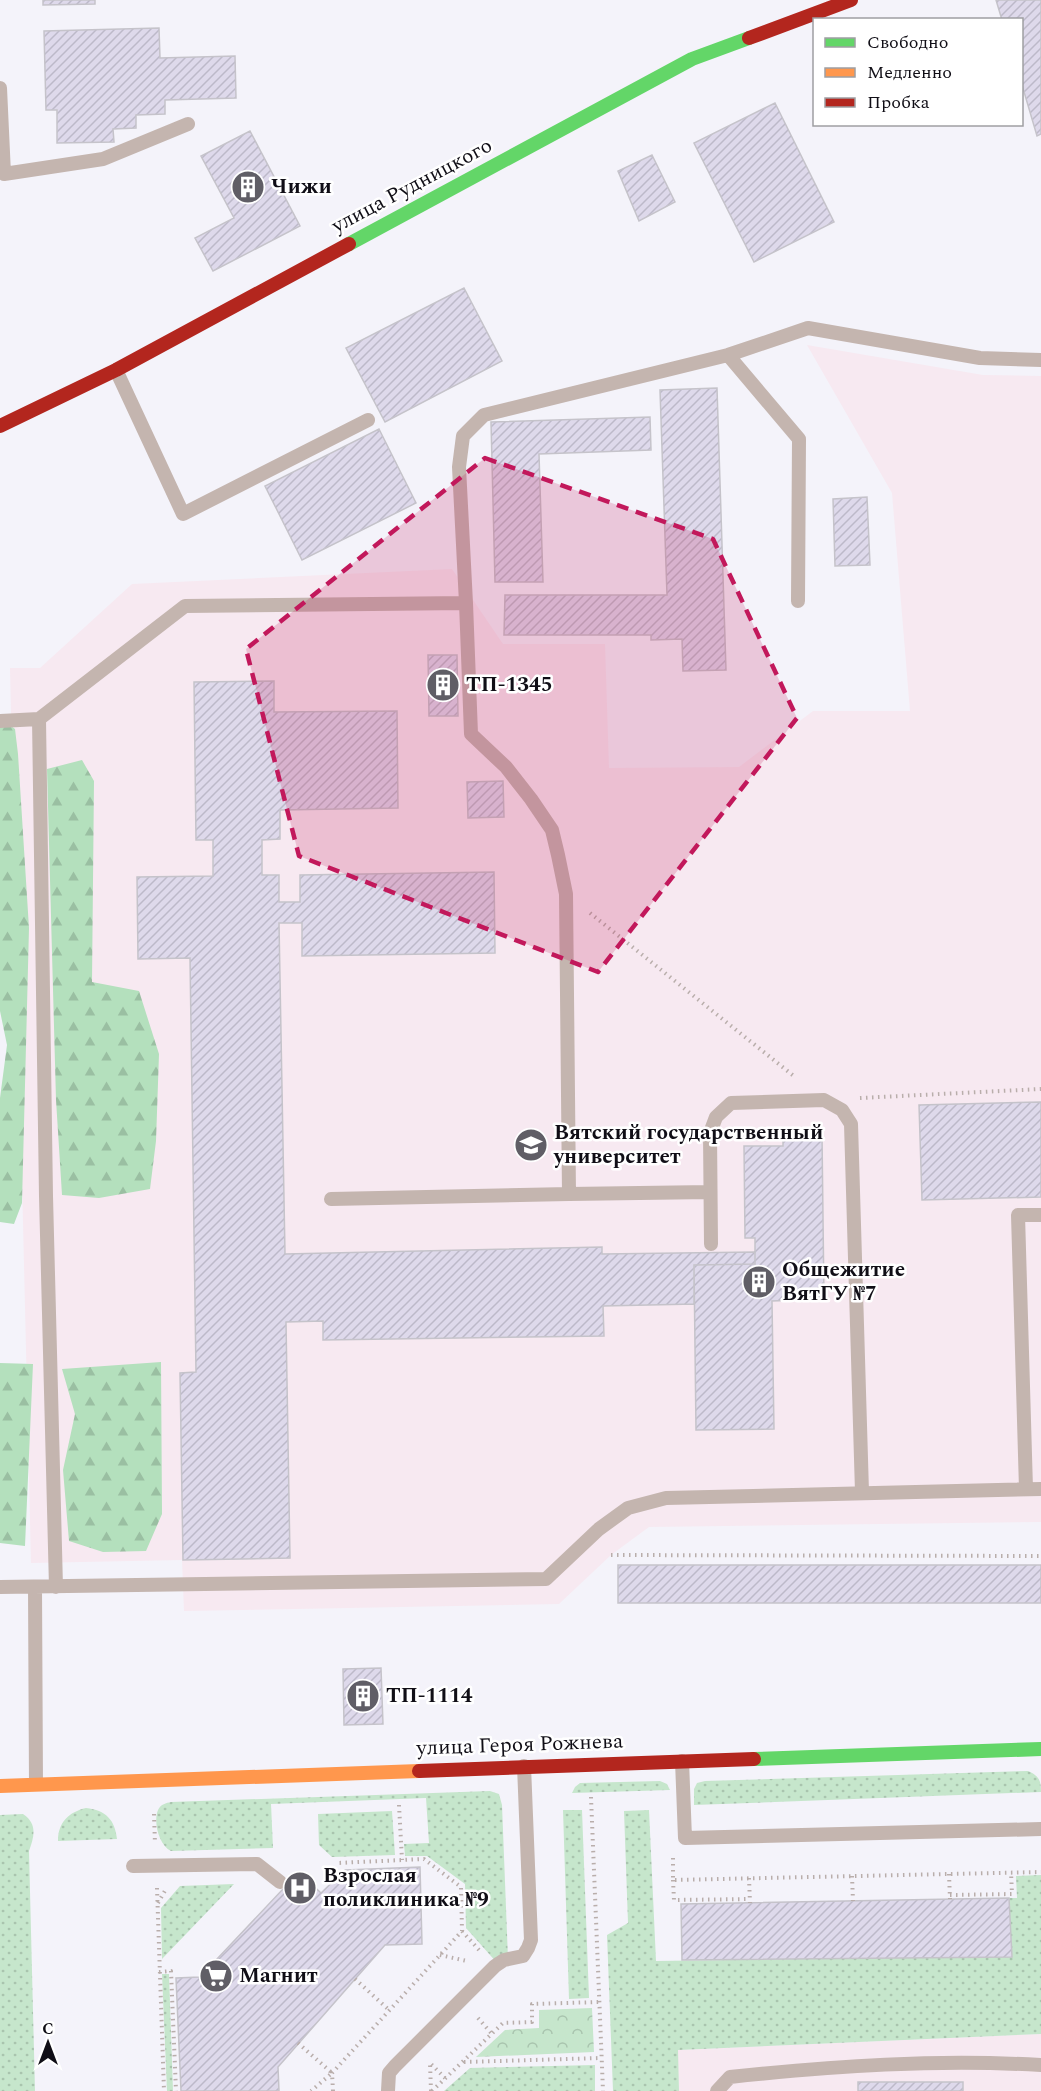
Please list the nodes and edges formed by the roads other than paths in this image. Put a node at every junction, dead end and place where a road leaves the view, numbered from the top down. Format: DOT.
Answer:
graph roads {
  1 [pos="851,0"];
  2 [pos="0,88"];
  3 [pos="188,124"];
  4 [pos="728,355"];
  5 [pos="1041,360"];
  6 [pos="116,369"];
  7 [pos="368,420"];
  8 [pos="0,426"];
  9 [pos="798,601"];
  10 [pos="466,603"];
  11 [pos="39,719"];
  12 [pos="0,721"];
  13 [pos="710,1192"];
  14 [pos="569,1194"];
  15 [pos="331,1198"];
  16 [pos="1041,1215"];
  17 [pos="711,1244"];
  18 [pos="1026,1489"];
  19 [pos="1041,1489"];
  20 [pos="862,1492"];
  21 [pos="0,1587"];
  22 [pos="35,1587"];
  23 [pos="56,1587"];
  24 [pos="1041,1749"];
  25 [pos="682,1761"];
  26 [pos="524,1766"];
  27 [pos="36,1784"];
  28 [pos="0,1786"];
  29 [pos="1041,1829"];
  30 [pos="133,1866"];
  31 [pos="280,1882"];
  32 [pos="1041,2065"];
  33 [pos="388,2091"];
  34 [pos="717,2091"];
  1 -- 6 [label="street, улица Рудницкого"];
  2 -- 3 [label="lane"];
  4 -- 5 [label="lane"];
  4 -- 9 [label="lane"];
  4 -- 10 [label="lane"];
  6 -- 7 [label="lane"];
  6 -- 8 [label="street, улица Рудницкого"];
  10 -- 11 [label="lane"];
  10 -- 14 [label="lane"];
  11 -- 12 [label="lane"];
  11 -- 23 [label="lane"];
  13 -- 14 [label="lane"];
  13 -- 17 [label="lane"];
  13 -- 20 [label="lane"];
  14 -- 15 [label="lane"];
  16 -- 18 [label="lane"];
  18 -- 19 [label="lane"];
  18 -- 20 [label="lane"];
  20 -- 23 [label="lane"];
  21 -- 22 [label="lane"];
  22 -- 23 [label="lane"];
  22 -- 27 [label="lane"];
  24 -- 25 [label="street, улица Героя Рожнева"];
  25 -- 26 [label="street, улица Героя Рожнева"];
  25 -- 29 [label="lane"];
  26 -- 27 [label="street, улица Героя Рожнева"];
  26 -- 33 [label="lane"];
  27 -- 28 [label="street, улица Героя Рожнева"];
  30 -- 31 [label="lane"];
  32 -- 34 [label="lane"];
}
